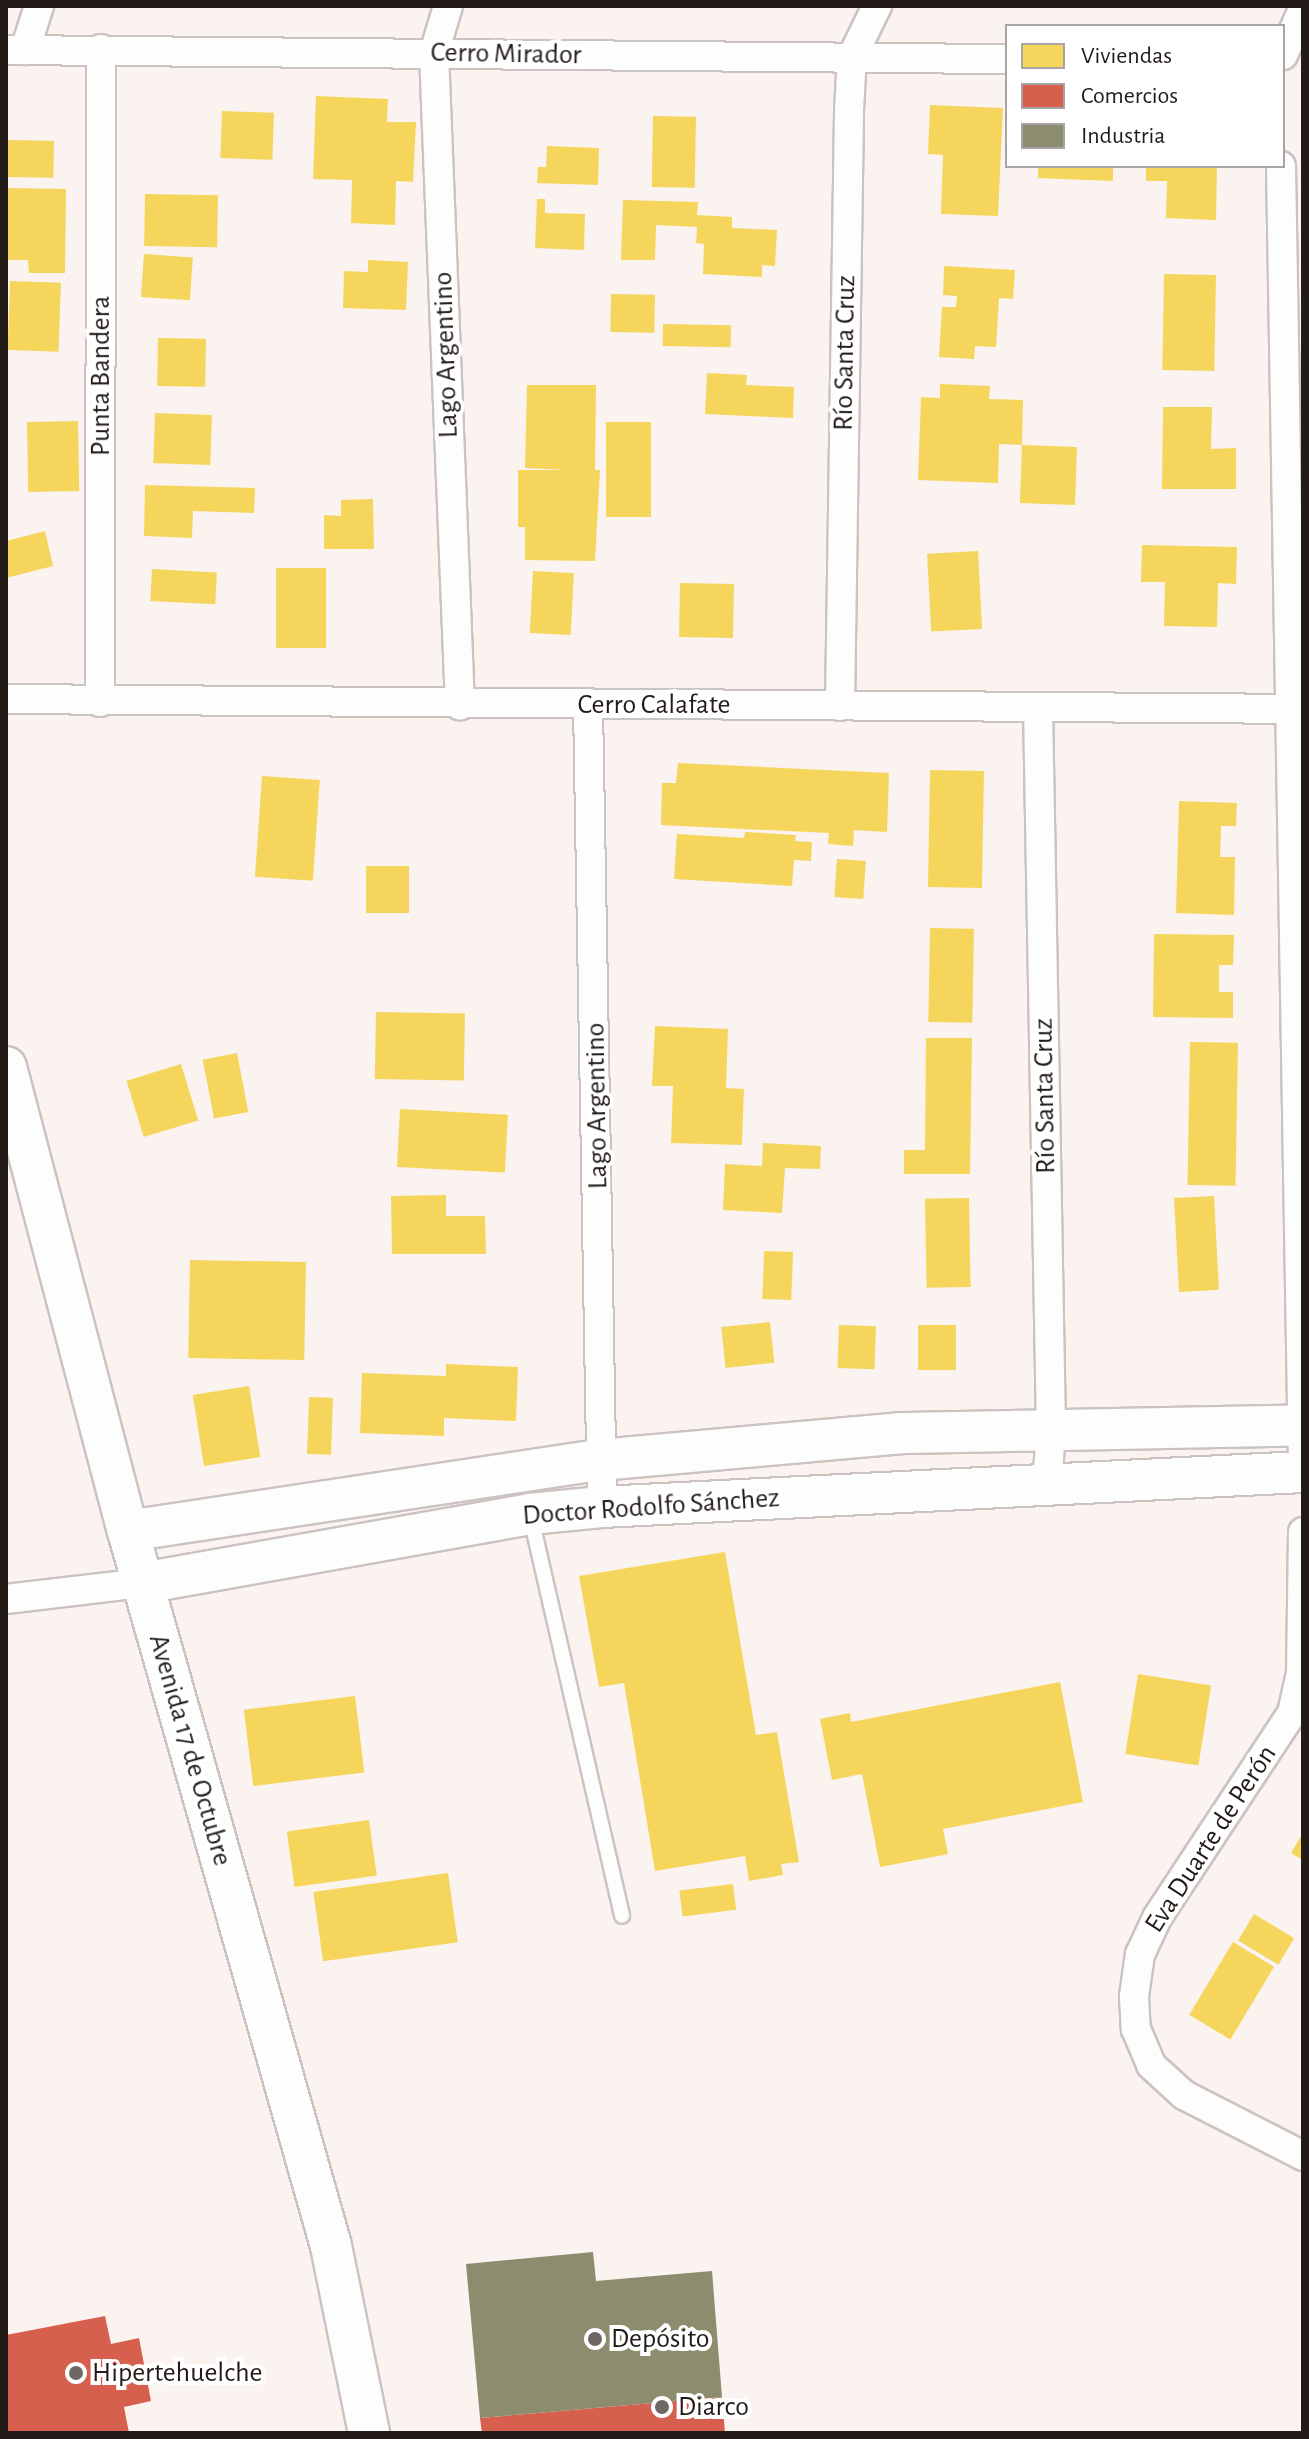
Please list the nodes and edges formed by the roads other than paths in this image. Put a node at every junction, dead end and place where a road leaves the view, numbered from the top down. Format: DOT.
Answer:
graph roads {
  1 [pos="39,6"];
  2 [pos="448,6"];
  3 [pos="877,6"];
  4 [pos="1303,9"];
  5 [pos="101,49"];
  6 [pos="15,50"];
  7 [pos="1285,50"];
  8 [pos="434,53"];
  9 [pos="852,57"];
  10 [pos="1005,59"];
  11 [pos="1281,168"];
  12 [pos="6,699"];
  13 [pos="100,702"];
  14 [pos="460,705"];
  15 [pos="588,705"];
  16 [pos="840,706"];
  17 [pos="1038,707"];
  18 [pos="1296,709"];
  19 [pos="6,1067"];
  20 [pos="1051,1431"];
  21 [pos="1302,1437"];
  22 [pos="600,1460"];
  23 [pos="1303,1472"];
  24 [pos="1047,1485"];
  25 [pos="602,1507"];
  26 [pos="530,1514"];
  27 [pos="128,1531"];
  28 [pos="1303,1532"];
  29 [pos="143,1583"];
  30 [pos="6,1599"];
  31 [pos="622,1916"];
  32 [pos="1303,2156"];
  33 [pos="369,2433"];
  1 -- 6 [label="street"];
  2 -- 8 [label="street, Lago Argentino"];
  3 -- 9 [label="street, Río Santa Cruz"];
  4 -- 7 [label="street"];
  5 -- 6 [label="street, Cerro Mirador"];
  5 -- 8 [label="street, Cerro Mirador"];
  5 -- 13 [label="street, Punta Bandera"];
  8 -- 9 [label="street, Cerro Mirador"];
  8 -- 14 [label="street, Lago Argentino"];
  9 -- 10 [label="street, Cerro Mirador"];
  9 -- 16 [label="street, Río Santa Cruz"];
  11 -- 18 [label="street"];
  12 -- 13 [label="street, Cerro Calafate"];
  13 -- 14 [label="street, Cerro Calafate"];
  14 -- 15 [label="street, Cerro Calafate"];
  15 -- 16 [label="street, Cerro Calafate"];
  15 -- 22 [label="street, Lago Argentino"];
  16 -- 17 [label="street, Cerro Calafate"];
  17 -- 18 [label="street, Cerro Calafate"];
  17 -- 20 [label="street, Río Santa Cruz"];
  18 -- 21 [label="street"];
  19 -- 27 [label="street, Avenida 17 de Octubre"];
  20 -- 21 [label="street, Doctor Rodolfo Sánchez"];
  20 -- 22 [label="street, Doctor Rodolfo Sánchez"];
  20 -- 24 [label="street, Río Santa Cruz"];
  22 -- 25 [label="street, Lago Argentino"];
  22 -- 27 [label="street, Doctor Rodolfo Sánchez"];
  23 -- 24 [label="street, Doctor Rodolfo Sánchez"];
  24 -- 25 [label="street, Doctor Rodolfo Sánchez"];
  25 -- 26 [label="street, Doctor Rodolfo Sánchez"];
  26 -- 29 [label="street, Doctor Rodolfo Sánchez"];
  26 -- 31 [label="lane"];
  27 -- 29 [label="street, Avenida 17 de Octubre"];
  28 -- 32 [label="street, Eva Duarte de Perón"];
  29 -- 30 [label="street, Doctor Rodolfo Sánchez"];
  29 -- 33 [label="street, Avenida 17 de Octubre"];
}
